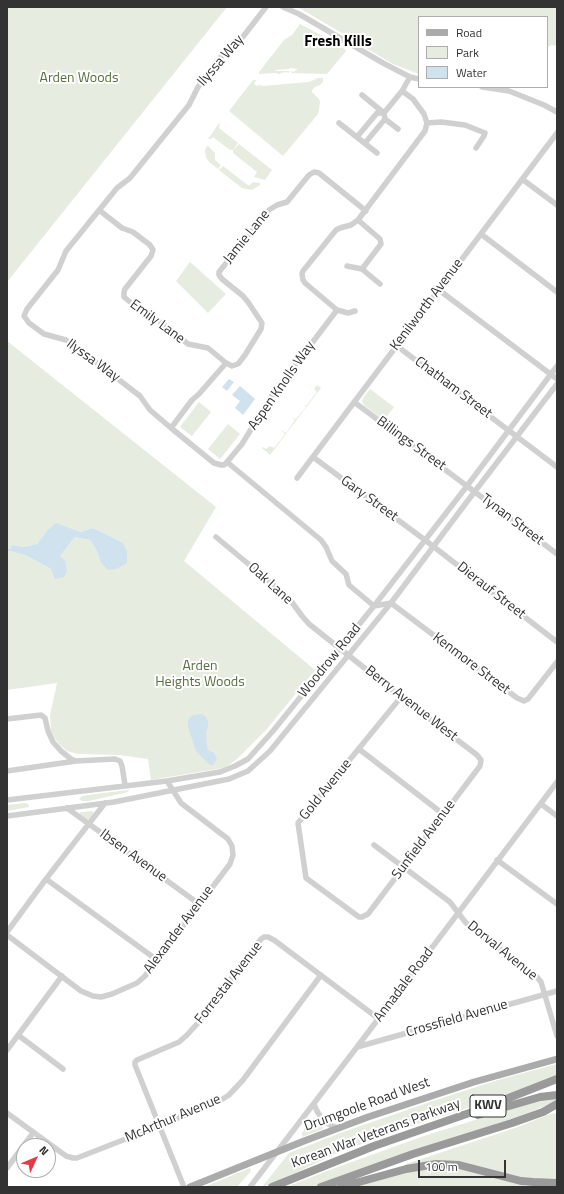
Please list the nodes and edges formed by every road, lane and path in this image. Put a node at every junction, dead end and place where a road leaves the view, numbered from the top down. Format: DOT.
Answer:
graph roads {
  1 [pos="266,7"];
  2 [pos="283,7"];
  3 [pos="410,77"];
  4 [pos="418,78"];
  5 [pos="489,88"];
  6 [pos="402,91"];
  7 [pos="362,95"];
  8 [pos="557,112"];
  9 [pos="384,116"];
  10 [pos="339,122"];
  11 [pos="427,123"];
  12 [pos="398,129"];
  13 [pos="557,133"];
  14 [pos="357,137"];
  15 [pos="365,144"];
  16 [pos="476,148"];
  17 [pos="377,153"];
  18 [pos="522,179"];
  19 [pos="557,205"];
  20 [pos="99,210"];
  21 [pos="366,211"];
  22 [pos="358,220"];
  23 [pos="481,234"];
  24 [pos="346,266"];
  25 [pos="362,269"];
  26 [pos="380,284"];
  27 [pos="439,290"];
  28 [pos="557,292"];
  29 [pos="337,310"];
  30 [pos="355,311"];
  31 [pos="397,346"];
  32 [pos="226,363"];
  33 [pos="557,366"];
  34 [pos="551,374"];
  35 [pos="557,379"];
  36 [pos="557,384"];
  37 [pos="354,402"];
  38 [pos="170,428"];
  39 [pos="509,430"];
  40 [pos="517,436"];
  41 [pos="313,457"];
  42 [pos="227,462"];
  43 [pos="557,467"];
  44 [pos="297,478"];
  45 [pos="467,486"];
  46 [pos="475,492"];
  47 [pos="216,538"];
  48 [pos="425,540"];
  49 [pos="434,546"];
  50 [pos="557,554"];
  51 [pos="391,603"];
  52 [pos="374,606"];
  53 [pos="557,642"];
  54 [pos="340,649"];
  55 [pos="348,656"];
  56 [pos="557,662"];
  57 [pos="401,697"];
  58 [pos="7,719"];
  59 [pos="359,749"];
  60 [pos="481,760"];
  61 [pos="76,761"];
  62 [pos="7,771"];
  63 [pos="167,781"];
  64 [pos="557,782"];
  65 [pos="125,785"];
  66 [pos="173,791"];
  67 [pos="7,800"];
  68 [pos="105,803"];
  69 [pos="540,804"];
  70 [pos="67,808"];
  71 [pos="444,814"];
  72 [pos="7,816"];
  73 [pos="557,816"];
  74 [pos="89,824"];
  75 [pos="374,845"];
  76 [pos="497,860"];
  77 [pos="403,867"];
  78 [pos="46,879"];
  79 [pos="199,904"];
  80 [pos="557,904"];
  81 [pos="458,913"];
  82 [pos="362,917"];
  83 [pos="7,932"];
  84 [pos="7,936"];
  85 [pos="157,960"];
  86 [pos="321,975"];
  87 [pos="62,976"];
  88 [pos="557,991"];
  89 [pos="545,994"];
  90 [pos="379,1019"];
  91 [pos="18,1035"];
  92 [pos="557,1036"];
  93 [pos="357,1047"];
  94 [pos="7,1050"];
  95 [pos="557,1058"];
  96 [pos="63,1069"];
  97 [pos="557,1079"];
  98 [pos="557,1095"];
  99 [pos="314,1104"];
  100 [pos="557,1104"];
  101 [pos="557,1109"];
  102 [pos="543,1112"];
  103 [pos="7,1113"];
  104 [pos="159,1126"];
  105 [pos="338,1128"];
  106 [pos="417,1130"];
  107 [pos="33,1133"];
  108 [pos="277,1152"];
  109 [pos="7,1168"];
  110 [pos="557,1183"];
  111 [pos="184,1187"];
  112 [pos="190,1187"];
  113 [pos="250,1187"];
  114 [pos="272,1187"];
  115 [pos="321,1187"];
  116 [pos="341,1187"];
  1 -- 20 [label="street, Ilyssa Way"];
  2 -- 3 [label="street"];
  3 -- 4 [label="street"];
  3 -- 6 [label="street"];
  5 -- 8 [label="street"];
  6 -- 9 [label="street"];
  6 -- 11 [label="street"];
  7 -- 9 [label="street"];
  9 -- 12 [label="street"];
  9 -- 14 [label="street"];
  9 -- 15 [label="street"];
  10 -- 14 [label="street"];
  11 -- 16 [label="street"];
  11 -- 21 [label="street"];
  13 -- 18 [label="street, Kenilworth Avenue"];
  14 -- 15 [label="street"];
  15 -- 17 [label="street"];
  18 -- 19 [label="street"];
  18 -- 23 [label="street, Kenilworth Avenue"];
  20 -- 32 [label="street, Emily Lane"];
  20 -- 38 [label="street, Ilyssa Way"];
  21 -- 22 [label="street"];
  21 -- 32 [label="street, Jamie Lane"];
  22 -- 25 [label="street"];
  22 -- 29 [label="street"];
  23 -- 27 [label="street, Kenilworth Avenue"];
  23 -- 28 [label="street"];
  24 -- 25 [label="street"];
  25 -- 26 [label="street"];
  27 -- 31 [label="street, Kenilworth Avenue"];
  27 -- 34 [label="street"];
  29 -- 30 [label="street"];
  29 -- 42 [label="street, Aspen Knolls Way"];
  31 -- 37 [label="street, Kenilworth Avenue"];
  31 -- 39 [label="street, Chatham Street"];
  32 -- 38 [label="street"];
  33 -- 34 [label="street, Woodrow Road"];
  34 -- 35 [label="street"];
  34 -- 39 [label="street, Woodrow Road"];
  36 -- 40 [label="street, Woodrow Road"];
  37 -- 41 [label="street, Kenilworth Avenue"];
  37 -- 45 [label="street, Billings Street"];
  38 -- 42 [label="street, Ilyssa Way"];
  39 -- 40 [label="street, Chatham Street"];
  39 -- 45 [label="street, Woodrow Road"];
  40 -- 43 [label="street, Chatham Street"];
  40 -- 46 [label="street, Woodrow Road"];
  41 -- 44 [label="street, Kenilworth Avenue"];
  41 -- 48 [label="street, Gary Street"];
  42 -- 52 [label="street"];
  45 -- 46 [label="street, Tynan Street"];
  45 -- 48 [label="street, Woodrow Road"];
  46 -- 49 [label="street, Woodrow Road"];
  46 -- 50 [label="street, Tynan Street"];
  47 -- 54 [label="street, Oak Lane"];
  48 -- 49 [label="street, Dierauf Street"];
  48 -- 52 [label="street, Woodrow Road"];
  49 -- 51 [label="street, Woodrow Road"];
  49 -- 53 [label="street, Dierauf Street"];
  51 -- 52 [label="street"];
  51 -- 55 [label="street, Woodrow Road"];
  51 -- 56 [label="street, Kenmore Street"];
  52 -- 54 [label="street, Woodrow Road"];
  54 -- 55 [label="street, Berry Avenue West"];
  54 -- 63 [label="street, Woodrow Road"];
  55 -- 57 [label="street, Berry Avenue West"];
  55 -- 66 [label="street, Woodrow Road"];
  57 -- 59 [label="street, Gold Avenue"];
  57 -- 60 [label="street, Berry Avenue West"];
  58 -- 61 [label="street"];
  59 -- 71 [label="street"];
  59 -- 82 [label="street, Gold Avenue"];
  60 -- 71 [label="street, Sunfield Avenue"];
  61 -- 62 [label="street"];
  61 -- 65 [label="street"];
  63 -- 65 [label="street, Woodrow Road"];
  63 -- 66 [label="street, Alexander Avenue"];
  64 -- 69 [label="street, Annadale Road"];
  65 -- 67 [label="street, Woodrow Road"];
  66 -- 68 [label="street, Woodrow Road"];
  66 -- 79 [label="street, Alexander Avenue"];
  68 -- 70 [label="street, Woodrow Road"];
  68 -- 74 [label="street"];
  69 -- 73 [label="street"];
  69 -- 76 [label="street, Annadale Road"];
  70 -- 72 [label="street, Woodrow Road"];
  70 -- 74 [label="street, Ibsen Avenue"];
  71 -- 77 [label="street, Sunfield Avenue"];
  74 -- 78 [label="street"];
  74 -- 79 [label="street, Ibsen Avenue"];
  75 -- 77 [label="street, Dorval Avenue"];
  76 -- 80 [label="street"];
  76 -- 81 [label="street, Annadale Road"];
  77 -- 81 [label="street, Dorval Avenue"];
  77 -- 82 [label="street, Sunfield Avenue"];
  78 -- 83 [label="street"];
  78 -- 85 [label="street"];
  79 -- 85 [label="street, Alexander Avenue"];
  81 -- 89 [label="street, Dorval Avenue"];
  81 -- 90 [label="street, Annadale Road"];
  84 -- 87 [label="street, Alexander Avenue"];
  85 -- 87 [label="street, Alexander Avenue"];
  86 -- 90 [label="street, Forrestal Avenue"];
  86 -- 104 [label="street, McArthur Avenue"];
  86 -- 104 [label="street, Forrestal Avenue"];
  87 -- 91 [label="street"];
  88 -- 89 [label="street, Crossfield Avenue"];
  89 -- 92 [label="street, Dorval Avenue"];
  89 -- 93 [label="street, Crossfield Avenue"];
  90 -- 93 [label="street, Annadale Road"];
  91 -- 94 [label="street"];
  91 -- 96 [label="street"];
  93 -- 99 [label="street, Annadale Road"];
  95 -- 105 [label="main road, Drumgoole Road West"];
  97 -- 106 [label="highway, Korean War Veterans Parkway / KWV"];
  98 -- 106 [label="highway"];
  99 -- 105 [label="street"];
  99 -- 108 [label="street, Annadale Road"];
  100 -- 102 [label="highway, KWV"];
  101 -- 102 [label="highway"];
  102 -- 115 [label="highway, KWV"];
  103 -- 107 [label="street, McArthur Avenue"];
  104 -- 107 [label="street, McArthur Avenue"];
  104 -- 111 [label="street"];
  105 -- 108 [label="main road, Drumgoole Road West"];
  106 -- 114 [label="highway, Korean War Veterans Parkway / KWV"];
  107 -- 109 [label="street"];
  108 -- 112 [label="main road, Drumgoole Road West"];
  108 -- 113 [label="street, Annadale Road"];
  110 -- 116 [label="highway"];
}
